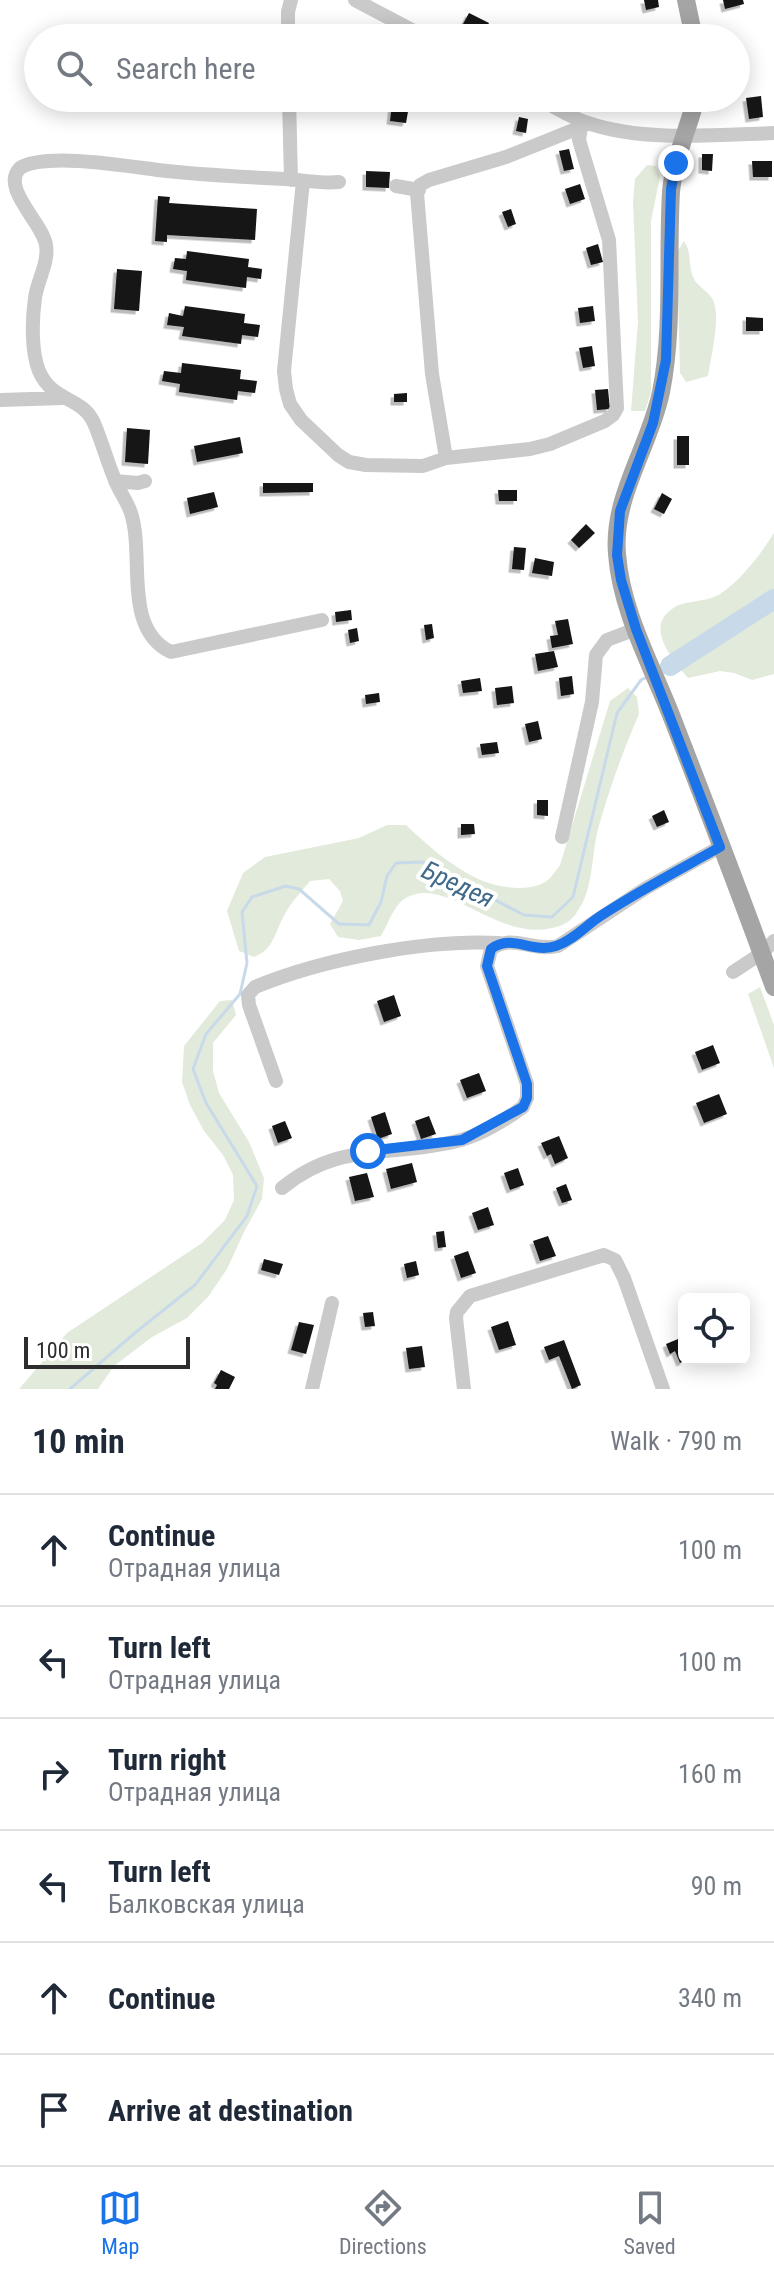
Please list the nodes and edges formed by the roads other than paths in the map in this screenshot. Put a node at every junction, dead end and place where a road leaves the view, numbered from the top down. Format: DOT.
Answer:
graph roads {
  1 [pos="291,0"];
  2 [pos="355,0"];
  3 [pos="686,0"];
  4 [pos="288,24"];
  5 [pos="400,24"];
  6 [pos="687,24"];
  7 [pos="290,112"];
  8 [pos="561,112"];
  9 [pos="691,112"];
  10 [pos="583,125"];
  11 [pos="774,133"];
  12 [pos="682,137"];
  13 [pos="297,180"];
  14 [pos="339,182"];
  15 [pos="396,186"];
  16 [pos="419,190"];
  17 [pos="63,398"];
  18 [pos="0,400"];
  19 [pos="446,458"];
  20 [pos="115,481"];
  21 [pos="145,481"];
  22 [pos="322,620"];
  23 [pos="636,629"];
  24 [pos="562,837"];
  25 [pos="720,847"];
  26 [pos="499,943"];
  27 [pos="768,947"];
  28 [pos="733,972"];
  29 [pos="774,987"];
  30 [pos="276,1081"];
  31 [pos="282,1188"];
  32 [pos="332,1303"];
  33 [pos="312,1389"];
  34 [pos="464,1389"];
  35 [pos="663,1389"];
  1 -- 4 [label="street"];
  2 -- 5 [label="street"];
  3 -- 6 [label="main road"];
  7 -- 13 [label="street"];
  8 -- 10 [label="street"];
  9 -- 12 [label="main road"];
  10 -- 12 [label="street"];
  10 -- 16 [label="street"];
  10 -- 19 [label="street"];
  11 -- 12 [label="street"];
  12 -- 23 [label="main road"];
  13 -- 14 [label="street"];
  13 -- 17 [label="street"];
  13 -- 19 [label="street"];
  15 -- 16 [label="street"];
  16 -- 19 [label="street"];
  17 -- 18 [label="street"];
  17 -- 20 [label="street"];
  20 -- 21 [label="street"];
  20 -- 22 [label="street"];
  23 -- 24 [label="street"];
  23 -- 25 [label="main road"];
  25 -- 26 [label="street"];
  25 -- 27 [label="main road"];
  26 -- 30 [label="street"];
  26 -- 31 [label="street"];
  27 -- 28 [label="street"];
  27 -- 29 [label="main road"];
  32 -- 33 [label="street"];
  34 -- 35 [label="street"];
}
